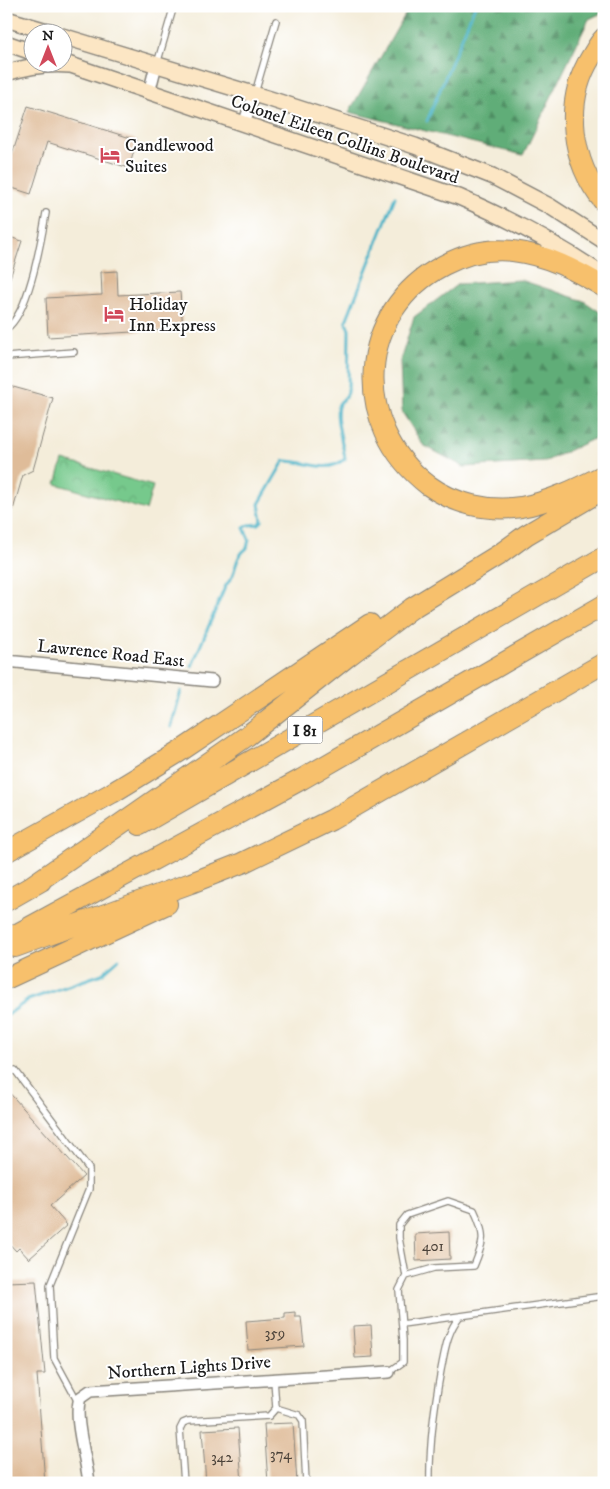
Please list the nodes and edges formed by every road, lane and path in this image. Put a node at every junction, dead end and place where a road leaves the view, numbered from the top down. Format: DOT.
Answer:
graph roads {
  1 [pos="181,6"];
  2 [pos="6,19"];
  3 [pos="276,21"];
  4 [pos="22,24"];
  5 [pos="604,38"];
  6 [pos="72,39"];
  7 [pos="6,43"];
  8 [pos="22,49"];
  9 [pos="156,65"];
  10 [pos="72,66"];
  11 [pos="22,68"];
  12 [pos="6,73"];
  13 [pos="149,93"];
  14 [pos="254,95"];
  15 [pos="244,124"];
  16 [pos="604,202"];
  17 [pos="46,214"];
  18 [pos="604,241"];
  19 [pos="604,276"];
  20 [pos="604,287"];
  21 [pos="6,329"];
  22 [pos="74,352"];
  23 [pos="6,357"];
  24 [pos="604,476"];
  25 [pos="604,489"];
  26 [pos="526,535"];
  27 [pos="604,557"];
  28 [pos="604,605"];
  29 [pos="6,661"];
  30 [pos="604,663"];
  31 [pos="604,678"];
  32 [pos="212,681"];
  33 [pos="499,724"];
  34 [pos="6,852"];
  35 [pos="242,863"];
  36 [pos="30,888"];
  37 [pos="6,901"];
  38 [pos="6,940"];
  39 [pos="6,950"];
  40 [pos="6,979"];
  41 [pos="6,1074"];
  42 [pos="406,1276"];
  43 [pos="604,1296"];
  44 [pos="460,1316"];
  45 [pos="402,1324"];
  46 [pos="389,1372"];
  47 [pos="274,1379"];
  48 [pos="78,1402"];
  49 [pos="276,1408"];
  50 [pos="89,1483"];
  51 [pos="184,1483"];
  52 [pos="306,1483"];
  53 [pos="430,1483"];
  1 -- 9 [label="lane"];
  2 -- 4 [label="main road"];
  3 -- 14 [label="lane"];
  5 -- 16 [label="highway"];
  6 -- 9 [label="main road, Colonel Eileen Collins Boulevard"];
  7 -- 8 [label="main road"];
  9 -- 13 [label="street"];
  9 -- 14 [label="main road, Colonel Eileen Collins Boulevard"];
  10 -- 13 [label="main road, Colonel Eileen Collins Boulevard"];
  11 -- 12 [label="main road, Colonel Eileen Collins Boulevard"];
  13 -- 15 [label="main road, Colonel Eileen Collins Boulevard"];
  14 -- 15 [label="street"];
  14 -- 18 [label="main road, Colonel Eileen Collins Boulevard"];
  15 -- 19 [label="main road, Colonel Eileen Collins Boulevard"];
  17 -- 21 [label="lane"];
  20 -- 24 [label="highway"];
  22 -- 23 [label="lane"];
  25 -- 26 [label="highway"];
  26 -- 34 [label="highway"];
  26 -- 36 [label="highway"];
  27 -- 36 [label="highway, I 81"];
  28 -- 38 [label="highway, I 81"];
  29 -- 32 [label="street, Lawrence Road East"];
  30 -- 33 [label="highway"];
  31 -- 33 [label="highway"];
  33 -- 35 [label="highway"];
  35 -- 39 [label="highway"];
  35 -- 40 [label="highway"];
  36 -- 37 [label="highway, I 81"];
  41 -- 48 [label="lane"];
  42 -- 42 [label="lane"];
  42 -- 45 [label="lane"];
  43 -- 44 [label="lane"];
  44 -- 45 [label="lane"];
  44 -- 53 [label="lane"];
  45 -- 46 [label="lane"];
  46 -- 47 [label="street, Northern Lights Drive"];
  47 -- 48 [label="street, Northern Lights Drive"];
  47 -- 49 [label="lane"];
  48 -- 50 [label="street"];
  49 -- 51 [label="lane"];
  49 -- 52 [label="lane"];
}
